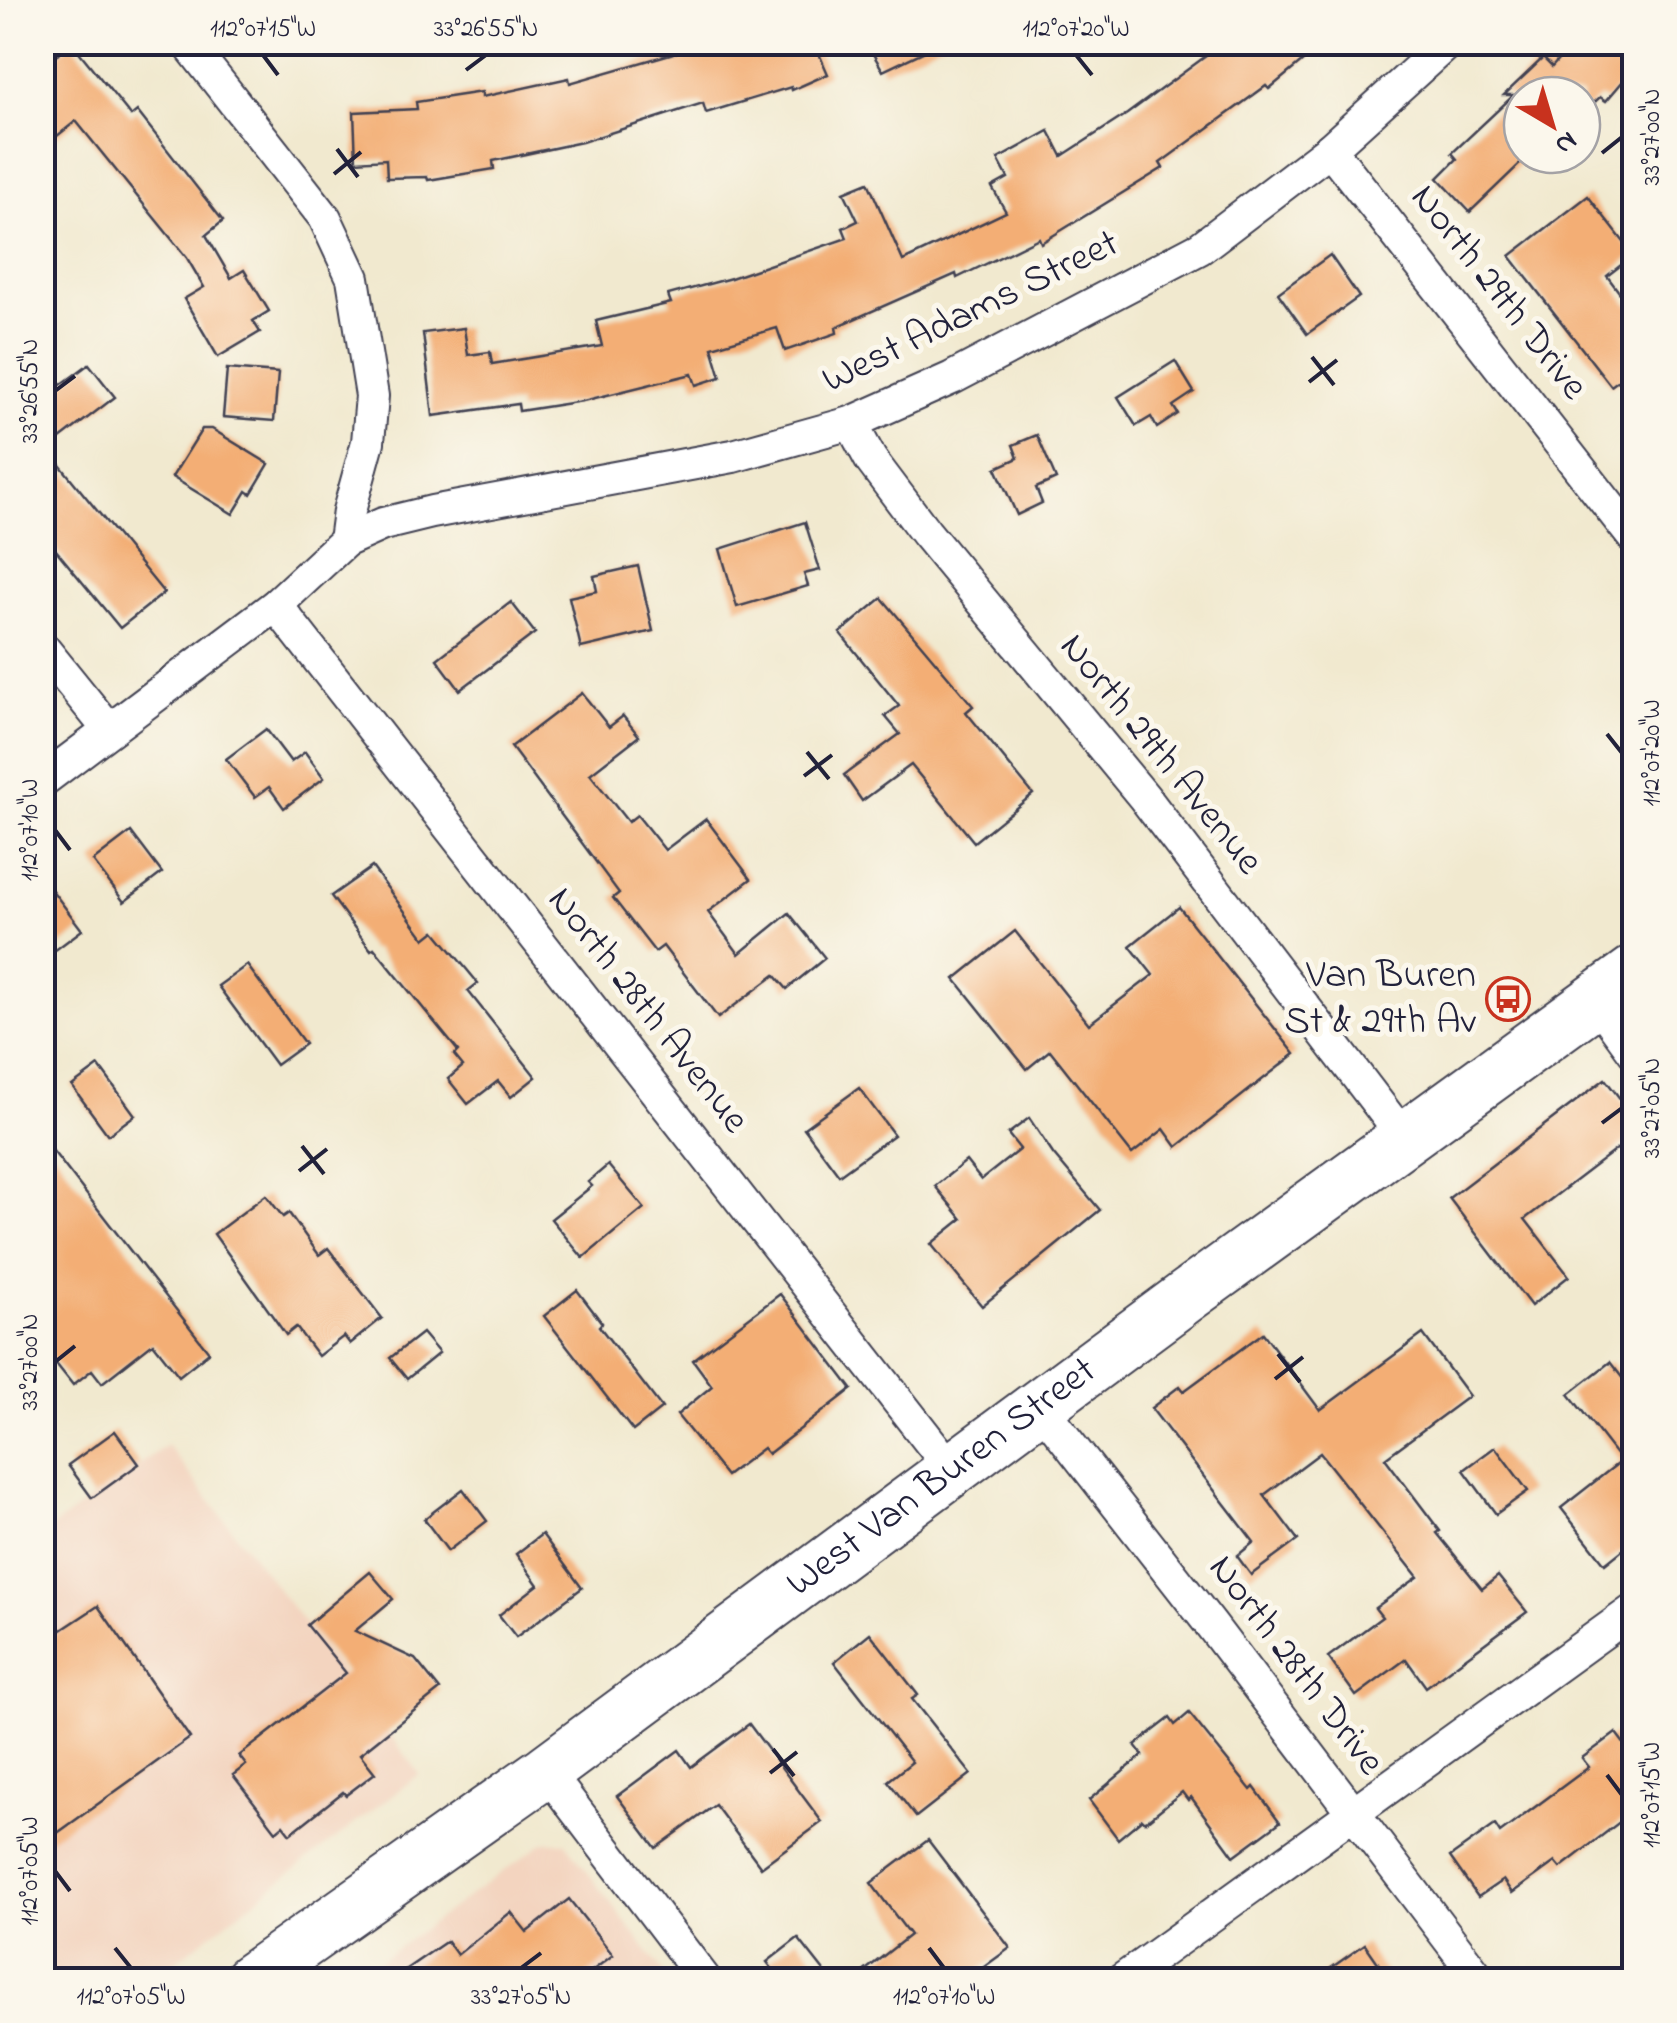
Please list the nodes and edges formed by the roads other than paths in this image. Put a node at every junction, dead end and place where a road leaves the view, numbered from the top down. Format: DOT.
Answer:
graph roads {
  1 [pos="187,42"];
  2 [pos="1448,42"];
  3 [pos="1330,149"];
  4 [pos="850,423"];
  5 [pos="1634,538"];
  6 [pos="345,541"];
  7 [pos="276,604"];
  8 [pos="42,647"];
  9 [pos="109,730"];
  10 [pos="42,782"];
  11 [pos="1615,986"];
  12 [pos="1634,1052"];
  13 [pos="1405,1139"];
  14 [pos="1039,1406"];
  15 [pos="952,1470"];
  16 [pos="1634,1610"];
  17 [pos="546,1771"];
  18 [pos="1354,1813"];
  19 [pos="250,1980"];
  20 [pos="706,1980"];
  21 [pos="1122,1980"];
  22 [pos="1480,1980"];
  1 -- 6 [label="street"];
  2 -- 3 [label="street, West Adams Street"];
  3 -- 4 [label="street, West Adams Street"];
  3 -- 5 [label="street, North 29th Drive"];
  4 -- 6 [label="street, West Adams Street"];
  4 -- 13 [label="street, North 29th Avenue"];
  6 -- 7 [label="street, West Adams Street"];
  7 -- 9 [label="street, West Adams Street"];
  7 -- 15 [label="street, North 28th Avenue"];
  8 -- 9 [label="street"];
  9 -- 10 [label="street, West Adams Street"];
  11 -- 12 [label="street"];
  11 -- 13 [label="main road, West Van Buren Street"];
  13 -- 14 [label="main road, West Van Buren Street"];
  14 -- 15 [label="main road, West Van Buren Street"];
  14 -- 18 [label="street, North 28th Drive"];
  15 -- 17 [label="main road, West Van Buren Street"];
  16 -- 18 [label="street"];
  17 -- 19 [label="main road, West Van Buren Street"];
  17 -- 20 [label="street"];
  18 -- 21 [label="street"];
  18 -- 22 [label="street, North 28th Drive"];
}
